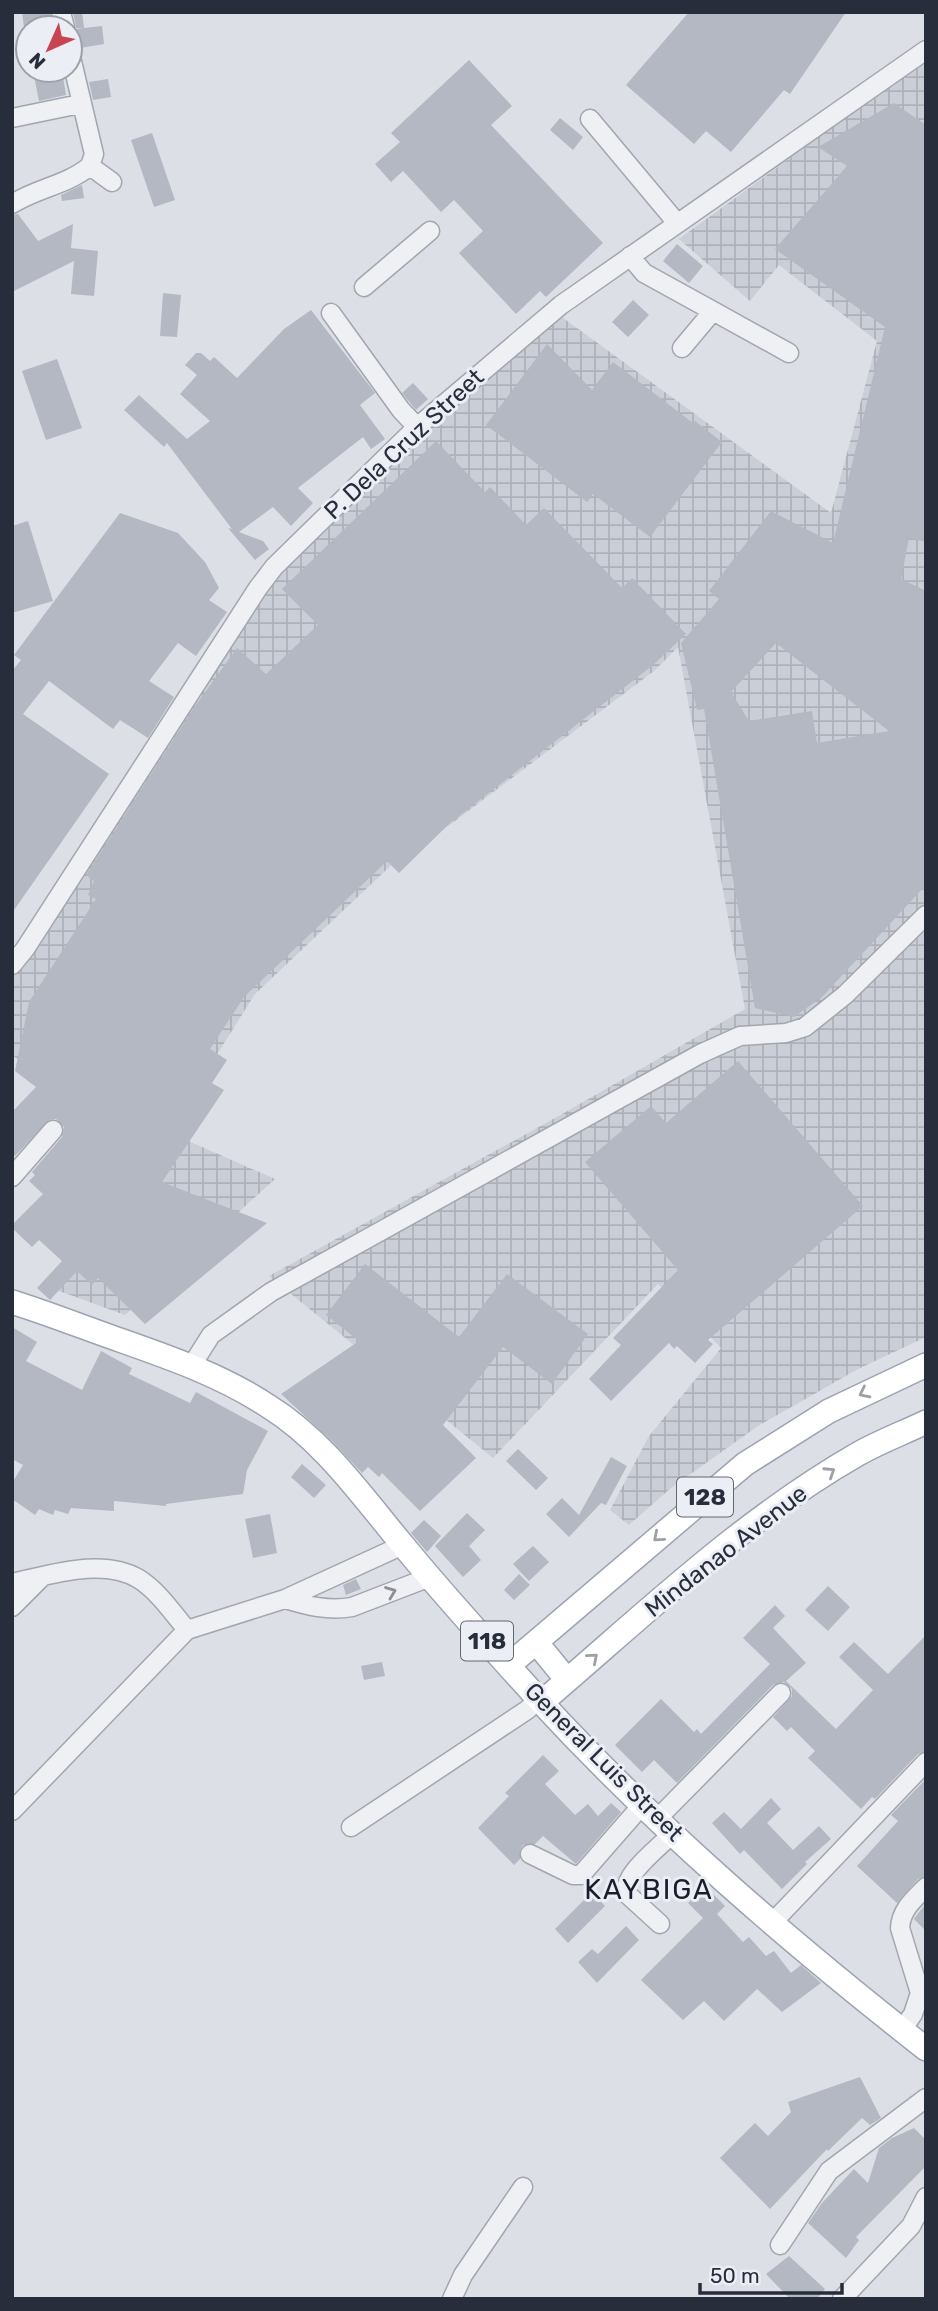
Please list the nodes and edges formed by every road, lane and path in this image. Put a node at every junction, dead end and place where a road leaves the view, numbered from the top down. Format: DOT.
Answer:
graph roads {
  1 [pos="926,50"];
  2 [pos="76,84"];
  3 [pos="80,104"];
  4 [pos="12,118"];
  5 [pos="590,119"];
  6 [pos="90,166"];
  7 [pos="111,182"];
  8 [pos="12,204"];
  9 [pos="677,223"];
  10 [pos="430,231"];
  11 [pos="629,257"];
  12 [pos="364,287"];
  13 [pos="713,310"];
  14 [pos="331,313"];
  15 [pos="682,348"];
  16 [pos="789,354"];
  17 [pos="416,428"];
  18 [pos="926,915"];
  19 [pos="12,965"];
  20 [pos="53,1130"];
  21 [pos="12,1177"];
  22 [pos="12,1302"];
  23 [pos="191,1365"];
  24 [pos="926,1365"];
  25 [pos="926,1422"];
  26 [pos="403,1545"];
  27 [pos="42,1577"];
  28 [pos="430,1577"];
  29 [pos="12,1583"];
  30 [pos="285,1599"];
  31 [pos="12,1607"];
  32 [pos="187,1630"];
  33 [pos="536,1642"];
  34 [pos="509,1665"];
  35 [pos="567,1680"];
  36 [pos="781,1693"];
  37 [pos="540,1700"];
  38 [pos="926,1762"];
  39 [pos="12,1811"];
  40 [pos="658,1818"];
  41 [pos="351,1827"];
  42 [pos="530,1854"];
  43 [pos="926,1887"];
  44 [pos="772,1923"];
  45 [pos="660,1924"];
  46 [pos="902,2030"];
  47 [pos="926,2049"];
  48 [pos="926,2098"];
  49 [pos="523,2187"];
  50 [pos="926,2197"];
  51 [pos="918,2222"];
  52 [pos="780,2245"];
  53 [pos="452,2299"];
  54 [pos="842,2299"];
  1 -- 9 [label="street, P. Dela Cruz Street"];
  2 -- 3 [label="street"];
  3 -- 4 [label="street"];
  3 -- 6 [label="street"];
  5 -- 9 [label="street"];
  6 -- 7 [label="street"];
  6 -- 8 [label="street"];
  9 -- 11 [label="street, P. Dela Cruz Street"];
  10 -- 12 [label="street"];
  11 -- 13 [label="street"];
  11 -- 17 [label="street, P. Dela Cruz Street"];
  13 -- 15 [label="street"];
  13 -- 16 [label="street"];
  14 -- 17 [label="street"];
  17 -- 19 [label="street, P. Dela Cruz Street"];
  18 -- 23 [label="street"];
  20 -- 21 [label="street"];
  22 -- 23 [label="main road, General Luis Street / 118"];
  23 -- 26 [label="main road, General Luis Street / 118"];
  24 -- 33 [label="main road, Mindanao Avenue / 128, one-way"];
  35 -- 25 [label="main road, Mindanao Avenue / 128, one-way"];
  26 -- 28 [label="main road, General Luis Street / 118"];
  26 -- 30 [label="street"];
  27 -- 29 [label="street"];
  27 -- 31 [label="street"];
  27 -- 32 [label="street"];
  30 -- 28 [label="street, one-way"];
  28 -- 34 [label="main road, General Luis Street / 118"];
  30 -- 32 [label="street"];
  32 -- 39 [label="street"];
  33 -- 34 [label="main road, Mindanao Avenue / 128"];
  33 -- 35 [label="main road"];
  34 -- 37 [label="main road, General Luis Street / 118"];
  35 -- 37 [label="main road, Mindanao Avenue / 128"];
  36 -- 40 [label="street"];
  37 -- 40 [label="main road, General Luis Street / 118"];
  37 -- 41 [label="street"];
  38 -- 44 [label="street"];
  40 -- 42 [label="street"];
  40 -- 44 [label="main road, General Luis Street / 118"];
  40 -- 45 [label="street"];
  43 -- 46 [label="street"];
  44 -- 46 [label="main road, General Luis Street / 118"];
  46 -- 47 [label="main road, General Luis Street / 118"];
  48 -- 52 [label="street"];
  49 -- 53 [label="street"];
  50 -- 51 [label="street"];
  51 -- 54 [label="street"];
}
